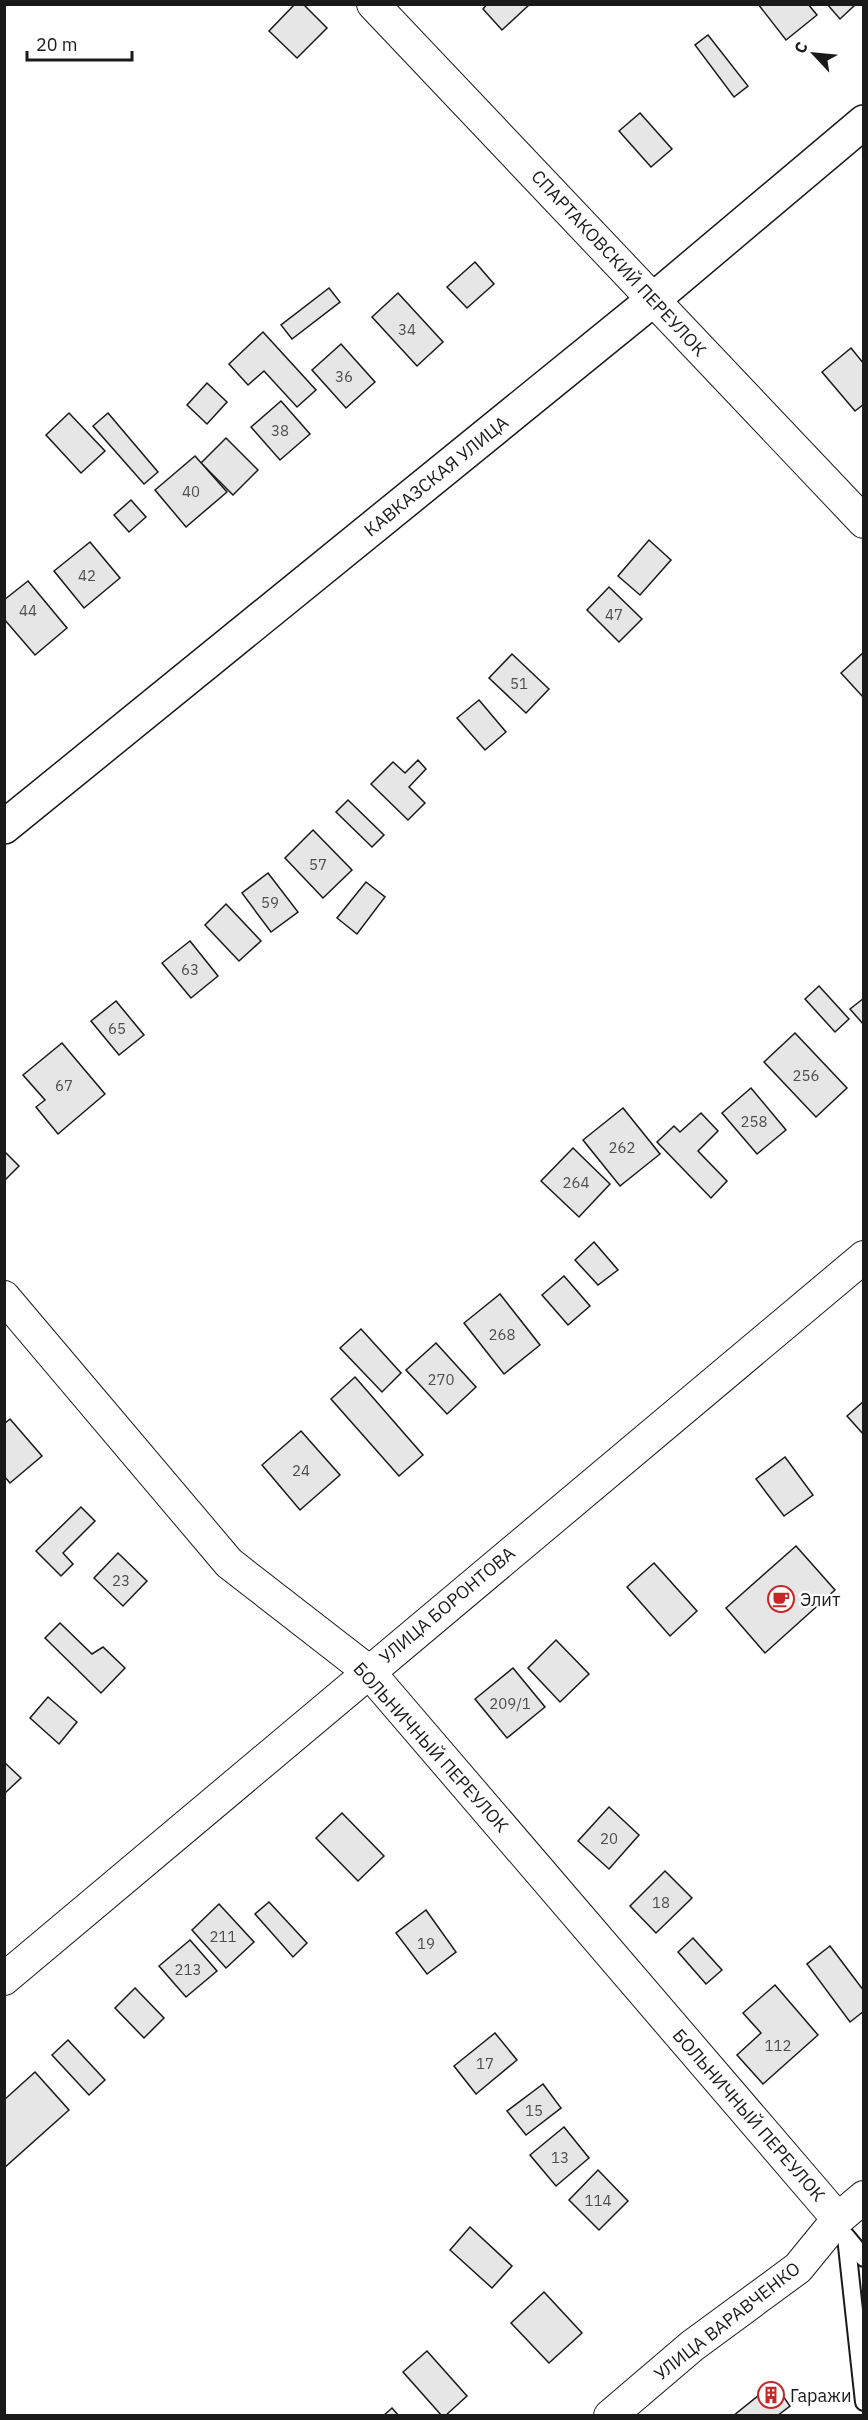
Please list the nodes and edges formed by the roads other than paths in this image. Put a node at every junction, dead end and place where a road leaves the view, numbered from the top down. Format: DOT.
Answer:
graph roads {
  1 [pos="374,4"];
  2 [pos="864,122"];
  3 [pos="654,299"];
  4 [pos="864,522"];
  5 [pos="4,827"];
  6 [pos="864,1257"];
  7 [pos="4,1297"];
  8 [pos="368,1671"];
  9 [pos="4,1979"];
  10 [pos="864,2197"];
  11 [pos="842,2228"];
  12 [pos="864,2258"];
  13 [pos="864,2402"];
  14 [pos="609,2415"];
  1 -- 3 [label="street, СПАРТАКОВСКИЙ ПЕРЕУЛОК"];
  2 -- 3 [label="street, КАВКАЗСКАЯ УЛИЦА"];
  3 -- 4 [label="street, СПАРТАКОВСКИЙ ПЕРЕУЛОК"];
  3 -- 5 [label="street, КАВКАЗСКАЯ УЛИЦА"];
  6 -- 8 [label="street, УЛИЦА БОРОНТОВА"];
  7 -- 8 [label="street, БОЛЬНИЧНЫЙ ПЕРЕУЛОК"];
  8 -- 9 [label="street, УЛИЦА БОРОНТОВА"];
  8 -- 11 [label="street, БОЛЬНИЧНЫЙ ПЕРЕУЛОК"];
  10 -- 11 [label="street, УЛИЦА ВАРАВЧЕНКО"];
  11 -- 12 [label="lane"];
  11 -- 13 [label="lane"];
  11 -- 14 [label="street, УЛИЦА ВАРАВЧЕНКО"];
}
